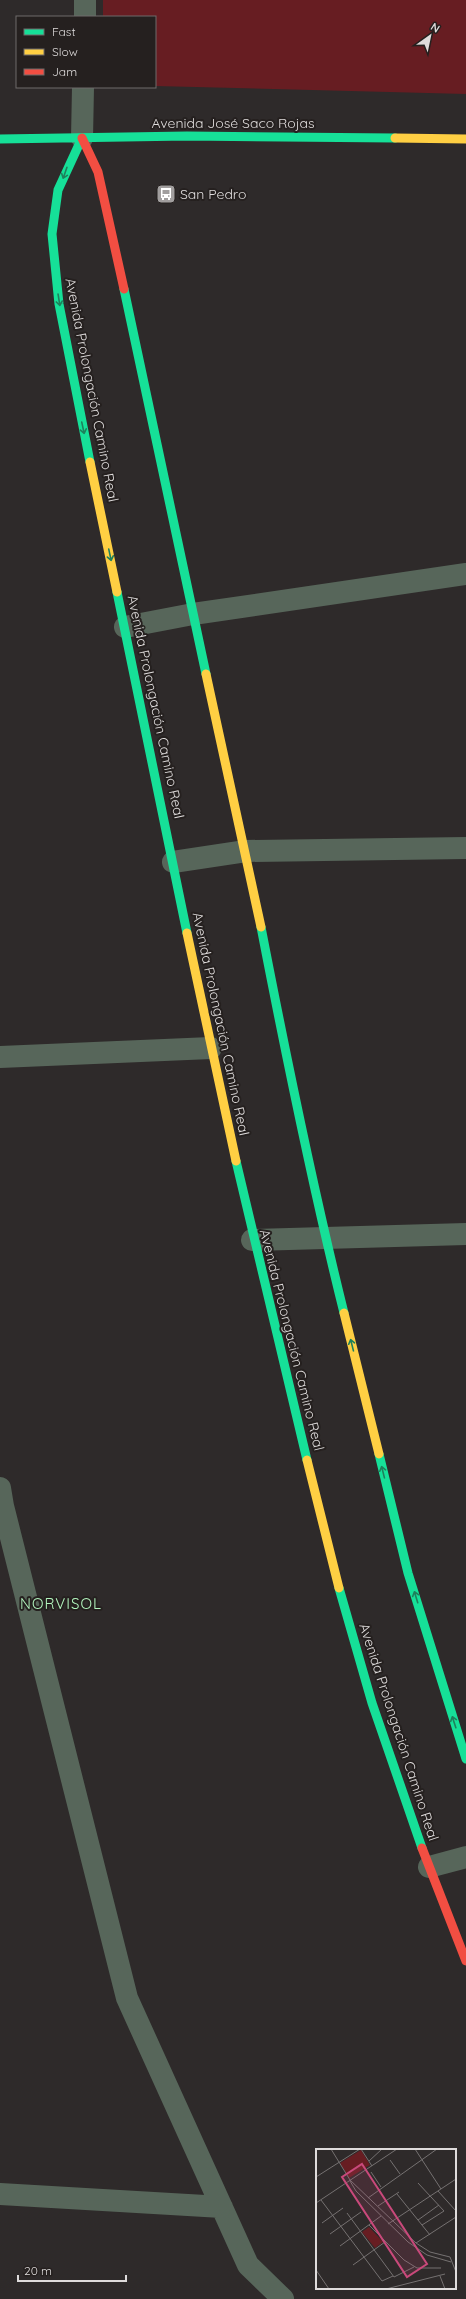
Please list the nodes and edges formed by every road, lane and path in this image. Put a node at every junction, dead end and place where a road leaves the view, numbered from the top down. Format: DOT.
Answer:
graph roads {
  1 [pos="85,0"];
  2 [pos="85,16"];
  3 [pos="83,88"];
  4 [pos="82,138"];
  5 [pos="0,139"];
  6 [pos="466,139"];
  7 [pos="466,574"];
  8 [pos="193,614"];
  9 [pos="125,627"];
  10 [pos="466,848"];
  11 [pos="246,851"];
  12 [pos="173,862"];
  13 [pos="211,1048"];
  14 [pos="0,1057"];
  15 [pos="466,1234"];
  16 [pos="325,1236"];
  17 [pos="252,1240"];
  18 [pos="1,1500"];
  19 [pos="466,1759"];
  20 [pos="466,1857"];
  21 [pos="429,1867"];
  22 [pos="466,1961"];
  23 [pos="0,2194"];
  24 [pos="222,2207"];
  25 [pos="283,2299"];
  1 -- 2 [label="street"];
  3 -- 4 [label="street"];
  4 -- 5 [label="main road, Avenida José Saco Rojas"];
  4 -- 6 [label="main road, Avenida José Saco Rojas"];
  4 -- 8 [label="main road"];
  4 -- 9 [label="main road, Avenida Prolongación Camino Real, one-way"];
  7 -- 8 [label="street"];
  8 -- 9 [label="street"];
  8 -- 11 [label="main road"];
  9 -- 12 [label="main road, Avenida Prolongación Camino Real"];
  10 -- 11 [label="street"];
  11 -- 12 [label="street"];
  11 -- 16 [label="main road"];
  12 -- 13 [label="main road, Avenida Prolongación Camino Real"];
  13 -- 14 [label="street"];
  13 -- 17 [label="main road, Avenida Prolongación Camino Real"];
  15 -- 16 [label="street"];
  16 -- 17 [label="street"];
  19 -- 16 [label="main road, one-way"];
  17 -- 21 [label="main road, Avenida Prolongación Camino Real"];
  18 -- 24 [label="street"];
  20 -- 21 [label="street"];
  21 -- 22 [label="main road, Avenida Prolongación Camino Real"];
  23 -- 24 [label="street"];
  24 -- 25 [label="street"];
}
